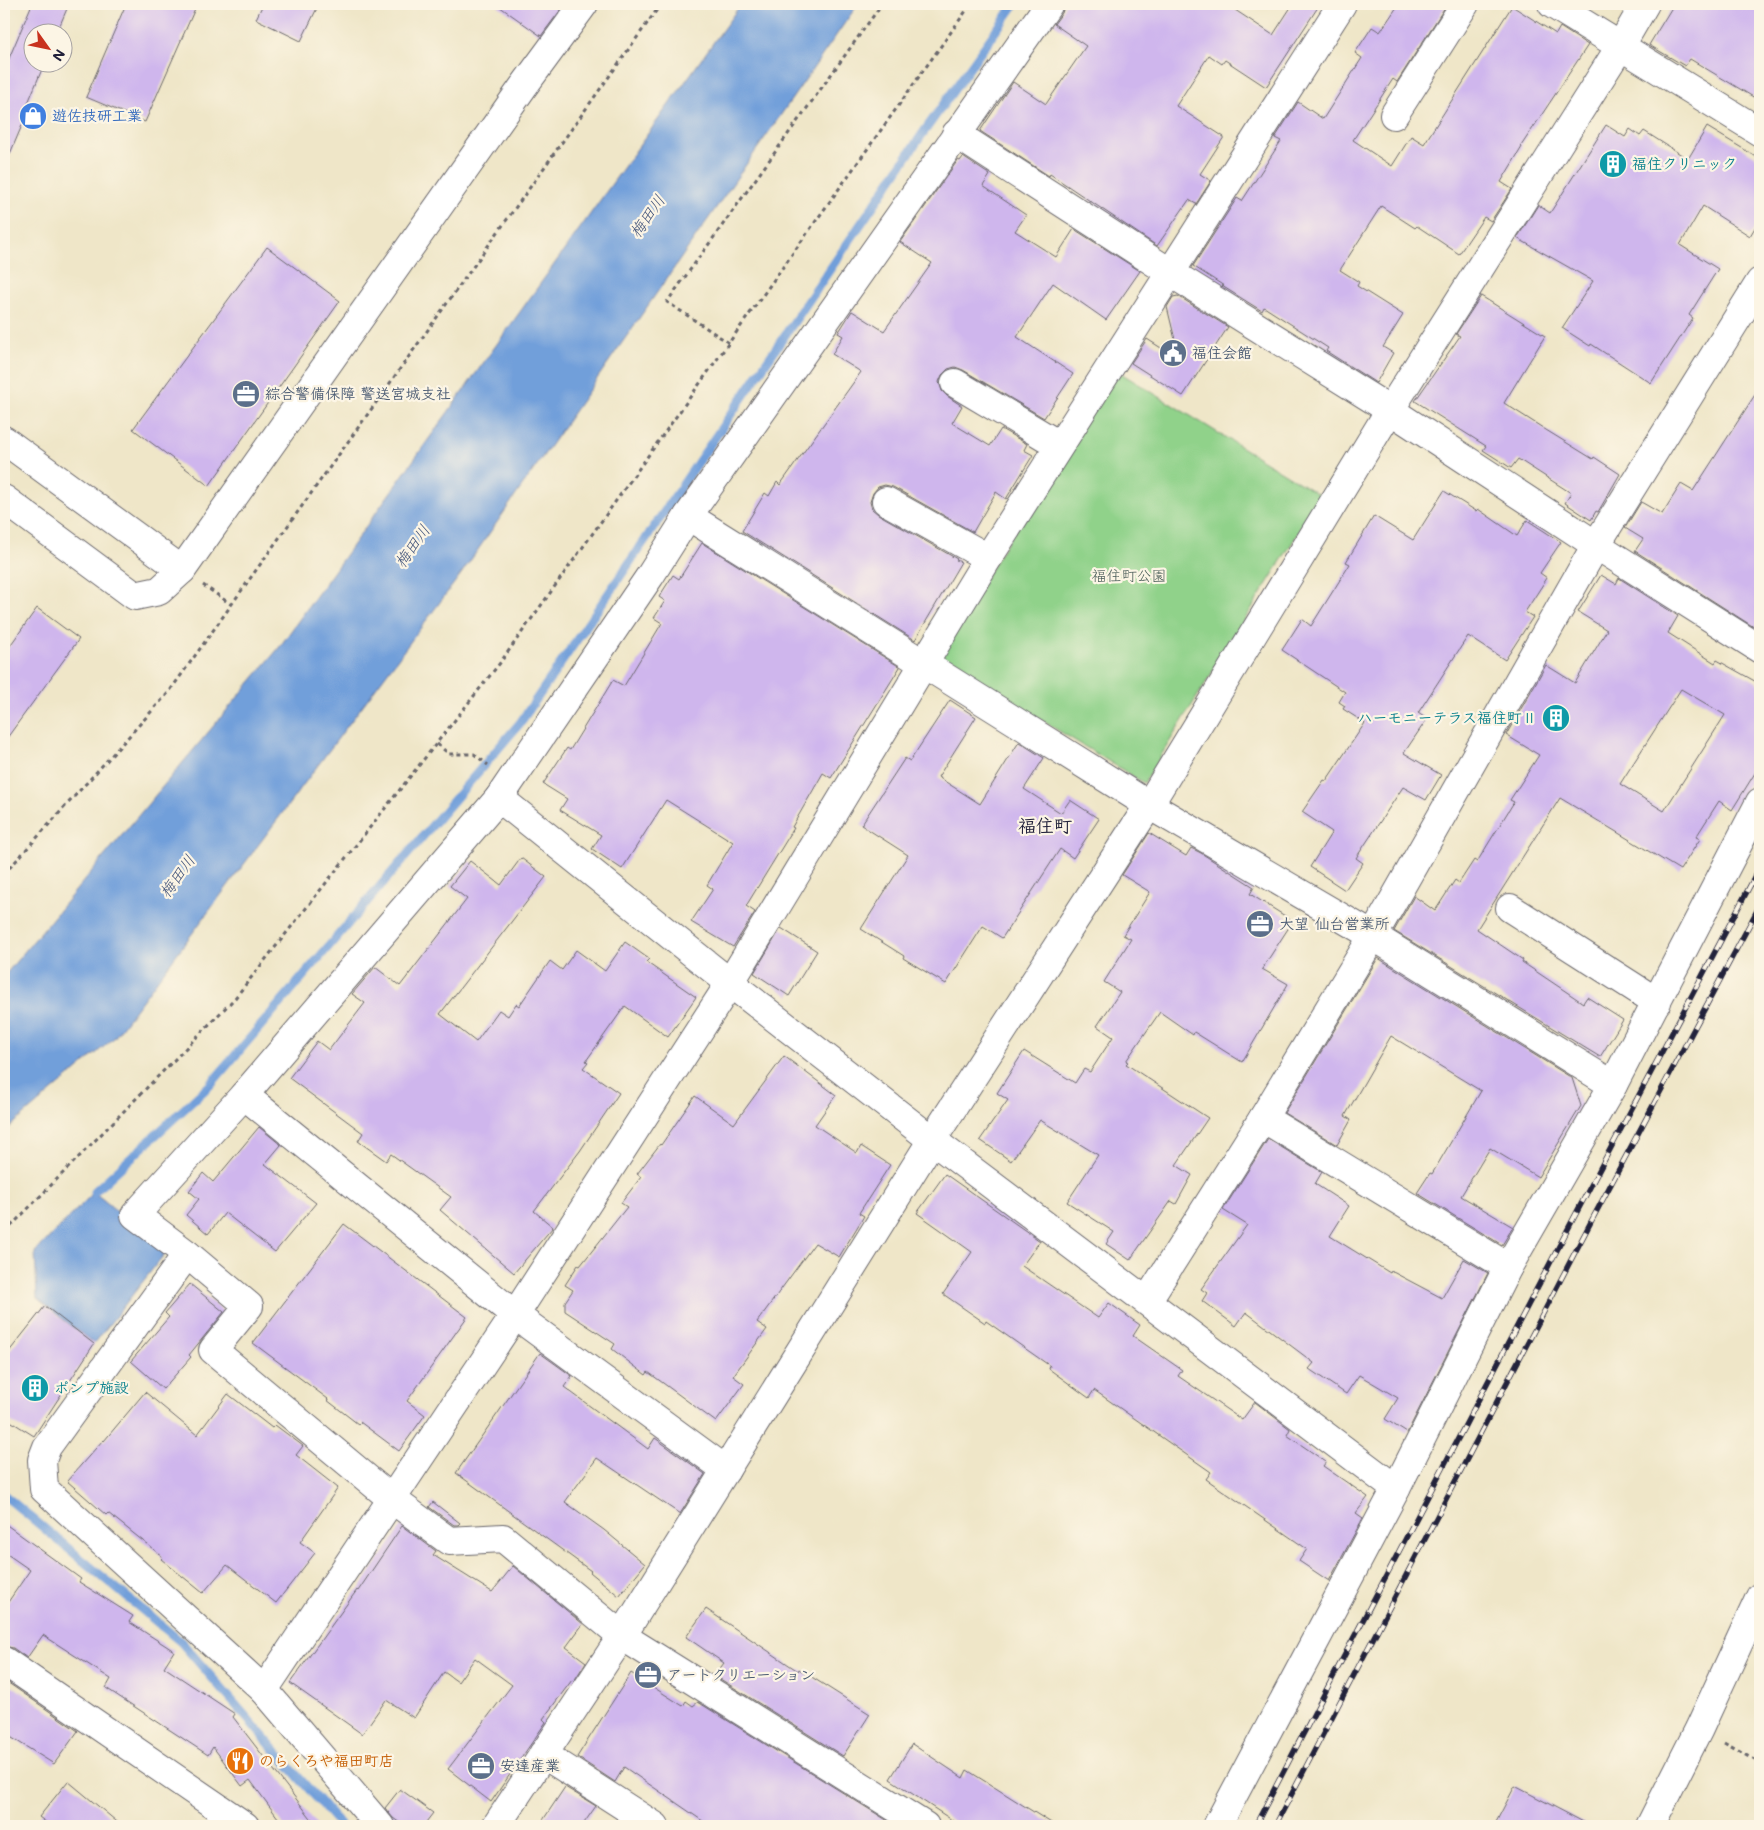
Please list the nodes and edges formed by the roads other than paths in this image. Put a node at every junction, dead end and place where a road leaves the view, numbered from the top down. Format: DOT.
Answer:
graph roads {
  1 [pos="584,4"];
  2 [pos="1049,4"];
  3 [pos="1342,4"];
  4 [pos="1465,4"];
  5 [pos="1552,4"];
  6 [pos="1645,4"];
  7 [pos="1620,47"];
  8 [pos="1394,115"];
  9 [pos="1760,132"];
  10 [pos="956,134"];
  11 [pos="1171,273"];
  12 [pos="1760,282"];
  13 [pos="955,383"];
  14 [pos="1390,410"];
  15 [pos="4,440"];
  16 [pos="1059,445"];
  17 [pos="4,499"];
  18 [pos="886,501"];
  19 [pos="688,516"];
  20 [pos="1596,545"];
  21 [pos="988,558"];
  22 [pos="182,570"];
  23 [pos="1760,648"];
  24 [pos="923,663"];
  25 [pos="499,798"];
  26 [pos="1760,802"];
  27 [pos="1149,805"];
  28 [pos="1510,908"];
  29 [pos="1373,936"];
  30 [pos="730,983"];
  31 [pos="1657,1002"];
  32 [pos="1613,1085"];
  33 [pos="244,1096"];
  34 [pos="1263,1118"];
  35 [pos="932,1140"];
  36 [pos="186,1254"];
  37 [pos="1508,1268"];
  38 [pos="1148,1301"];
  39 [pos="515,1314"];
  40 [pos="726,1470"];
  41 [pos="1396,1488"];
  42 [pos="393,1500"];
  43 [pos="1760,1597"];
  44 [pos="622,1636"];
  45 [pos="4,1661"];
  46 [pos="264,1690"];
  47 [pos="543,1754"];
  48 [pos="245,1826"];
  49 [pos="380,1826"];
  50 [pos="496,1826"];
  51 [pos="655,1826"];
  52 [pos="925,1826"];
  53 [pos="1217,1826"];
  54 [pos="1650,1826"];
  1 -- 22 [label="street"];
  2 -- 10 [label="street"];
  3 -- 11 [label="street"];
  4 -- 8 [label="street"];
  5 -- 7 [label="street"];
  6 -- 7 [label="street"];
  7 -- 9 [label="street"];
  7 -- 14 [label="street"];
  10 -- 11 [label="street"];
  10 -- 19 [label="street"];
  11 -- 14 [label="street"];
  11 -- 16 [label="street"];
  12 -- 20 [label="street"];
  13 -- 16 [label="street"];
  14 -- 20 [label="street"];
  14 -- 27 [label="street"];
  15 -- 22 [label="street"];
  16 -- 21 [label="street"];
  17 -- 22 [label="street"];
  18 -- 21 [label="street"];
  19 -- 24 [label="street"];
  19 -- 25 [label="street"];
  20 -- 23 [label="street"];
  20 -- 29 [label="street"];
  21 -- 24 [label="street"];
  24 -- 27 [label="street"];
  24 -- 30 [label="street"];
  25 -- 30 [label="street"];
  25 -- 33 [label="street"];
  26 -- 31 [label="street"];
  27 -- 29 [label="street"];
  27 -- 35 [label="street"];
  28 -- 31 [label="street"];
  29 -- 32 [label="street"];
  29 -- 34 [label="street"];
  30 -- 35 [label="street"];
  30 -- 39 [label="street"];
  31 -- 32 [label="street"];
  32 -- 37 [label="street"];
  33 -- 36 [label="street"];
  33 -- 39 [label="street"];
  34 -- 37 [label="street"];
  34 -- 38 [label="street"];
  35 -- 38 [label="street"];
  35 -- 40 [label="street"];
  36 -- 42 [label="street"];
  36 -- 46 [label="street"];
  37 -- 41 [label="street"];
  38 -- 41 [label="street"];
  39 -- 40 [label="street"];
  39 -- 42 [label="street"];
  40 -- 44 [label="street"];
  41 -- 53 [label="street"];
  42 -- 44 [label="street"];
  42 -- 46 [label="street"];
  43 -- 54 [label="street"];
  44 -- 47 [label="street"];
  44 -- 52 [label="street"];
  45 -- 48 [label="street"];
  46 -- 49 [label="street"];
  47 -- 50 [label="street"];
  47 -- 51 [label="street"];
}
